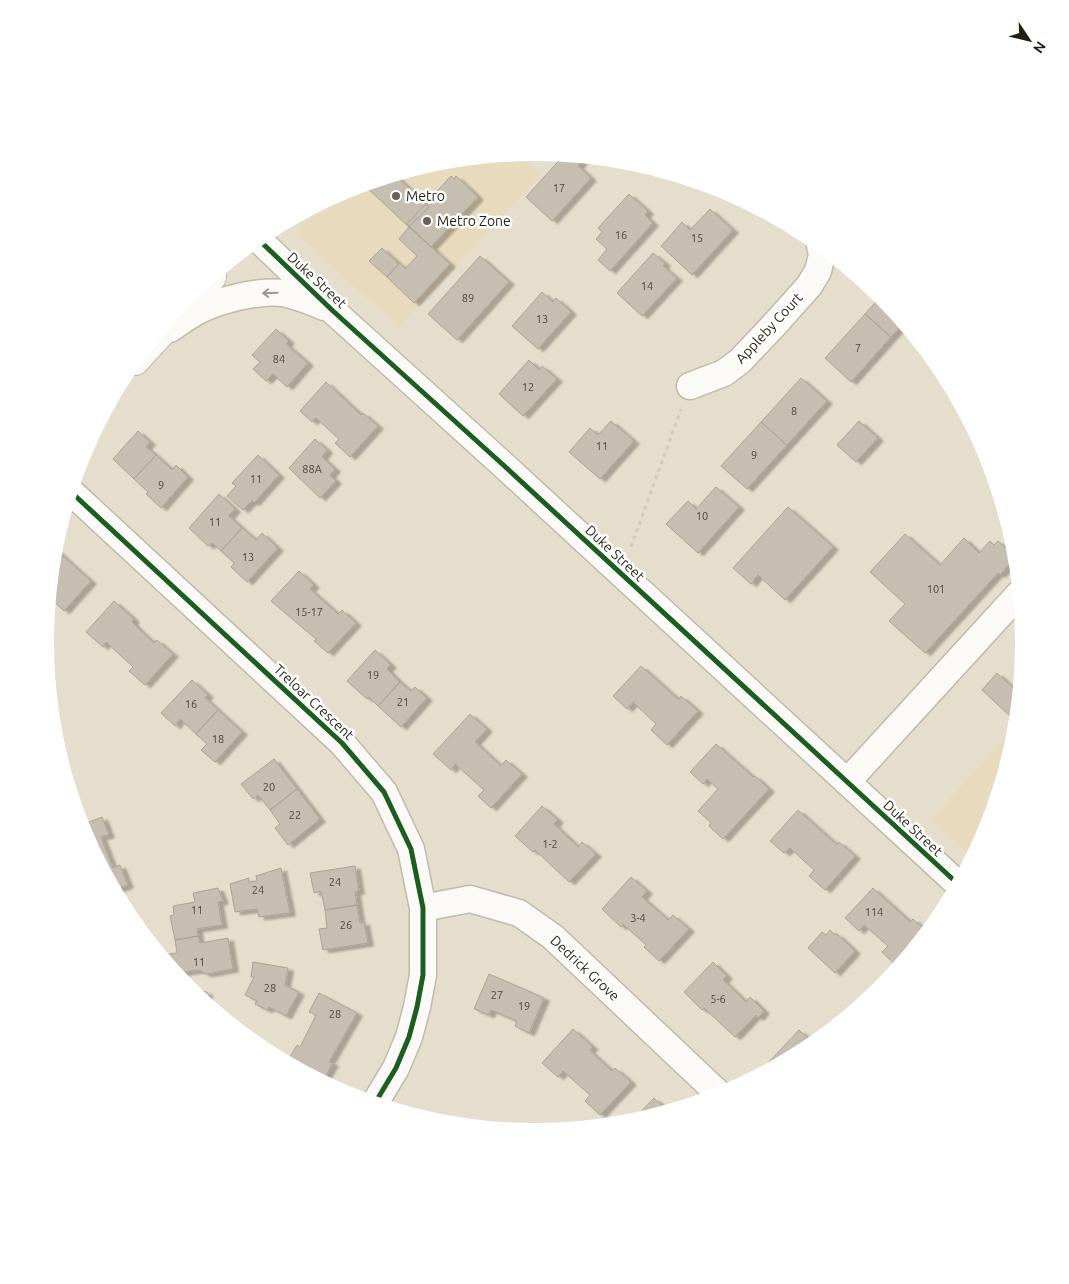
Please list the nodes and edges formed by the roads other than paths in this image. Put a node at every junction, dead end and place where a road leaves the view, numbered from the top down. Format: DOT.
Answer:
graph roads {
  1 [pos="264,244"];
  2 [pos="821,257"];
  3 [pos="333,311"];
  4 [pos="170,329"];
  5 [pos="690,386"];
  6 [pos="76,497"];
  7 [pos="1013,601"];
  8 [pos="847,782"];
  9 [pos="953,879"];
  10 [pos="423,908"];
  11 [pos="713,1088"];
  12 [pos="379,1097"];
  1 -- 3 [label="street, Duke Street"];
  2 -- 5 [label="street, Appleby Court"];
  3 -- 4 [label="street, one-way"];
  3 -- 8 [label="street, Duke Street"];
  6 -- 10 [label="street, Treloar Crescent"];
  7 -- 8 [label="street"];
  8 -- 9 [label="street, Duke Street"];
  10 -- 11 [label="street, Dedrick Grove"];
  10 -- 12 [label="street, Treloar Crescent"];
}
